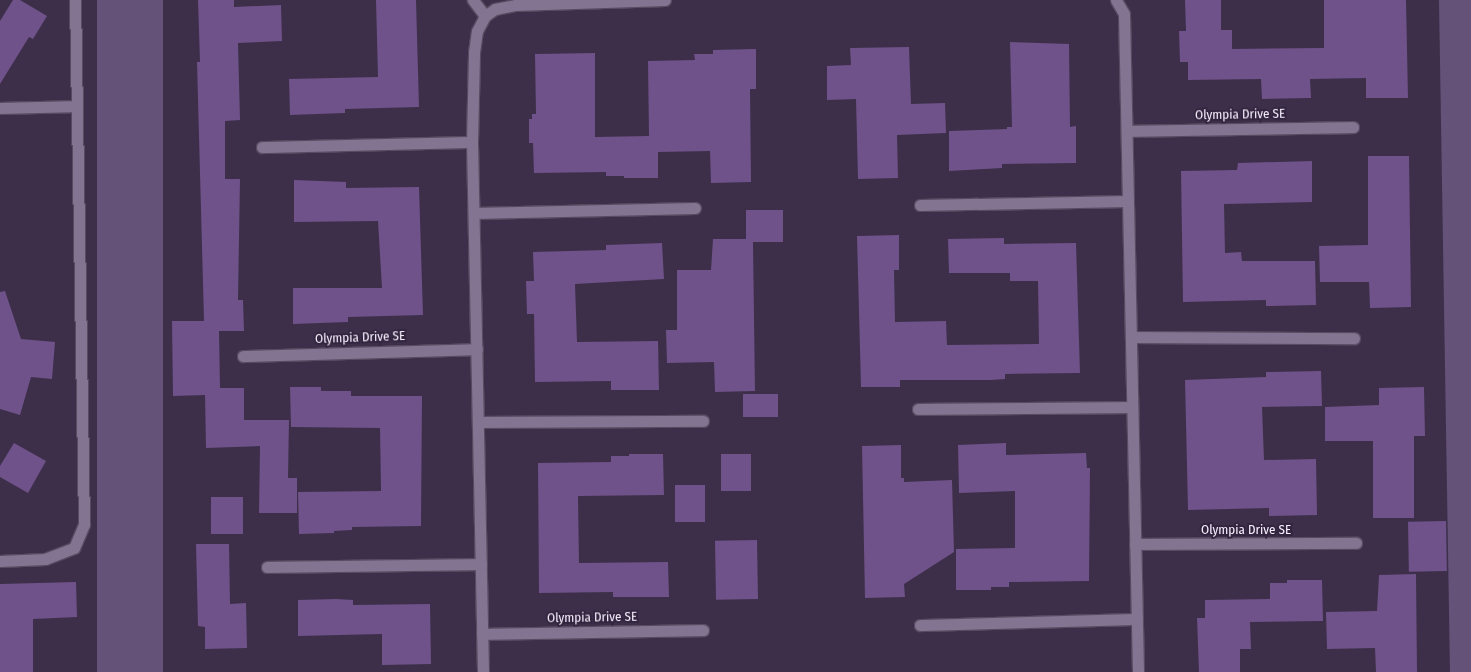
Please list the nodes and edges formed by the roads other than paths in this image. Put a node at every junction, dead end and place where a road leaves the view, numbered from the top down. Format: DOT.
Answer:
graph roads {
  1 [pos="75,0"];
  2 [pos="473,0"];
  3 [pos="664,0"];
  4 [pos="1116,0"];
  5 [pos="485,16"];
  6 [pos="76,106"];
  7 [pos="0,108"];
  8 [pos="1353,127"];
  9 [pos="1127,131"];
  10 [pos="472,142"];
  11 [pos="262,147"];
  12 [pos="1128,200"];
  13 [pos="920,205"];
  14 [pos="695,208"];
  15 [pos="474,213"];
  16 [pos="1131,337"];
  17 [pos="1354,338"];
  18 [pos="477,349"];
  19 [pos="243,356"];
  20 [pos="1132,407"];
  21 [pos="918,409"];
  22 [pos="703,421"];
  23 [pos="478,422"];
  24 [pos="1135,544"];
  25 [pos="1356,544"];
  26 [pos="0,561"];
  27 [pos="481,564"];
  28 [pos="266,567"];
  29 [pos="1137,619"];
  30 [pos="920,625"];
  31 [pos="702,630"];
  32 [pos="482,634"];
  33 [pos="483,672"];
  34 [pos="1138,672"];
  1 -- 6 [label="street"];
  2 -- 5 [label="street"];
  3 -- 5 [label="street"];
  4 -- 9 [label="street"];
  5 -- 10 [label="street"];
  6 -- 7 [label="street"];
  6 -- 26 [label="street"];
  8 -- 9 [label="street, Olympia Drive SE"];
  9 -- 12 [label="street"];
  10 -- 11 [label="street"];
  10 -- 15 [label="street"];
  12 -- 13 [label="street"];
  12 -- 16 [label="street"];
  14 -- 15 [label="street"];
  15 -- 18 [label="street"];
  16 -- 17 [label="street"];
  16 -- 20 [label="street"];
  18 -- 19 [label="street, Olympia Drive SE"];
  18 -- 23 [label="street"];
  20 -- 21 [label="street"];
  20 -- 24 [label="street"];
  22 -- 23 [label="street"];
  23 -- 27 [label="street"];
  24 -- 25 [label="street, Olympia Drive SE"];
  24 -- 29 [label="street"];
  27 -- 28 [label="street"];
  27 -- 32 [label="street"];
  29 -- 30 [label="street"];
  29 -- 34 [label="street"];
  31 -- 32 [label="street, Olympia Drive SE"];
  32 -- 33 [label="street"];
}
